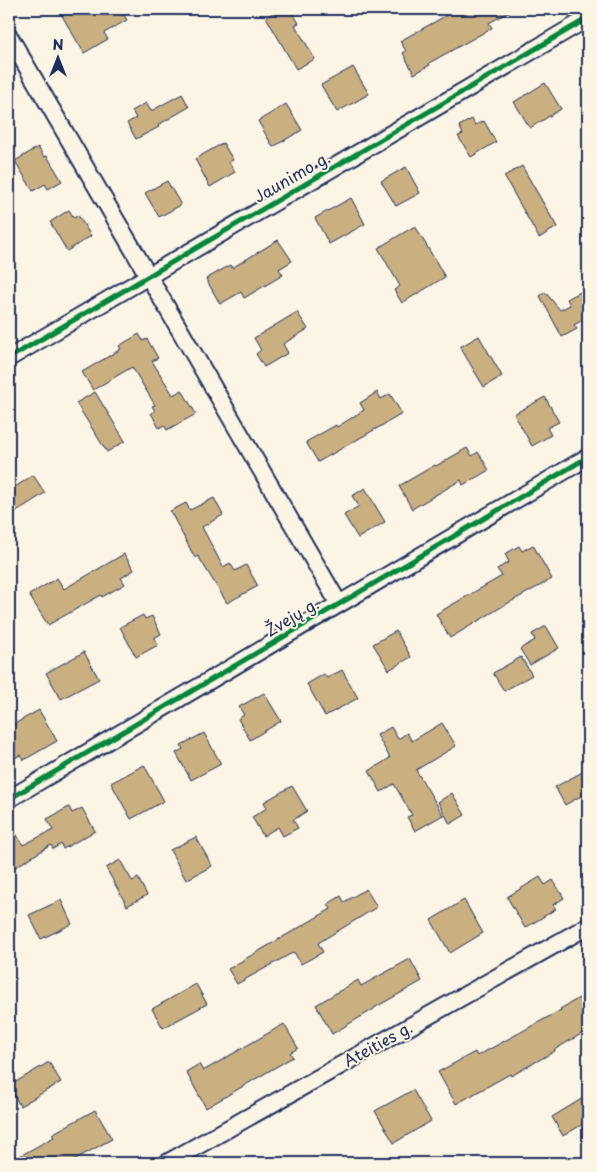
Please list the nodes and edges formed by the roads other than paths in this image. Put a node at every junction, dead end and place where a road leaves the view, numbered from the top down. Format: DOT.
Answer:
graph roads {
  1 [pos="588,18"];
  2 [pos="9,36"];
  3 [pos="149,276"];
  4 [pos="9,358"];
  5 [pos="588,456"];
  6 [pos="339,604"];
  7 [pos="9,800"];
  8 [pos="588,926"];
  9 [pos="167,1163"];
  1 -- 3 [label="street, Jaunimo g."];
  2 -- 3 [label="street"];
  3 -- 4 [label="street, Jaunimo g."];
  3 -- 6 [label="street"];
  5 -- 6 [label="street, Žvejų g."];
  6 -- 7 [label="street, Žvejų g."];
  8 -- 9 [label="street, Ateities g."];
}
